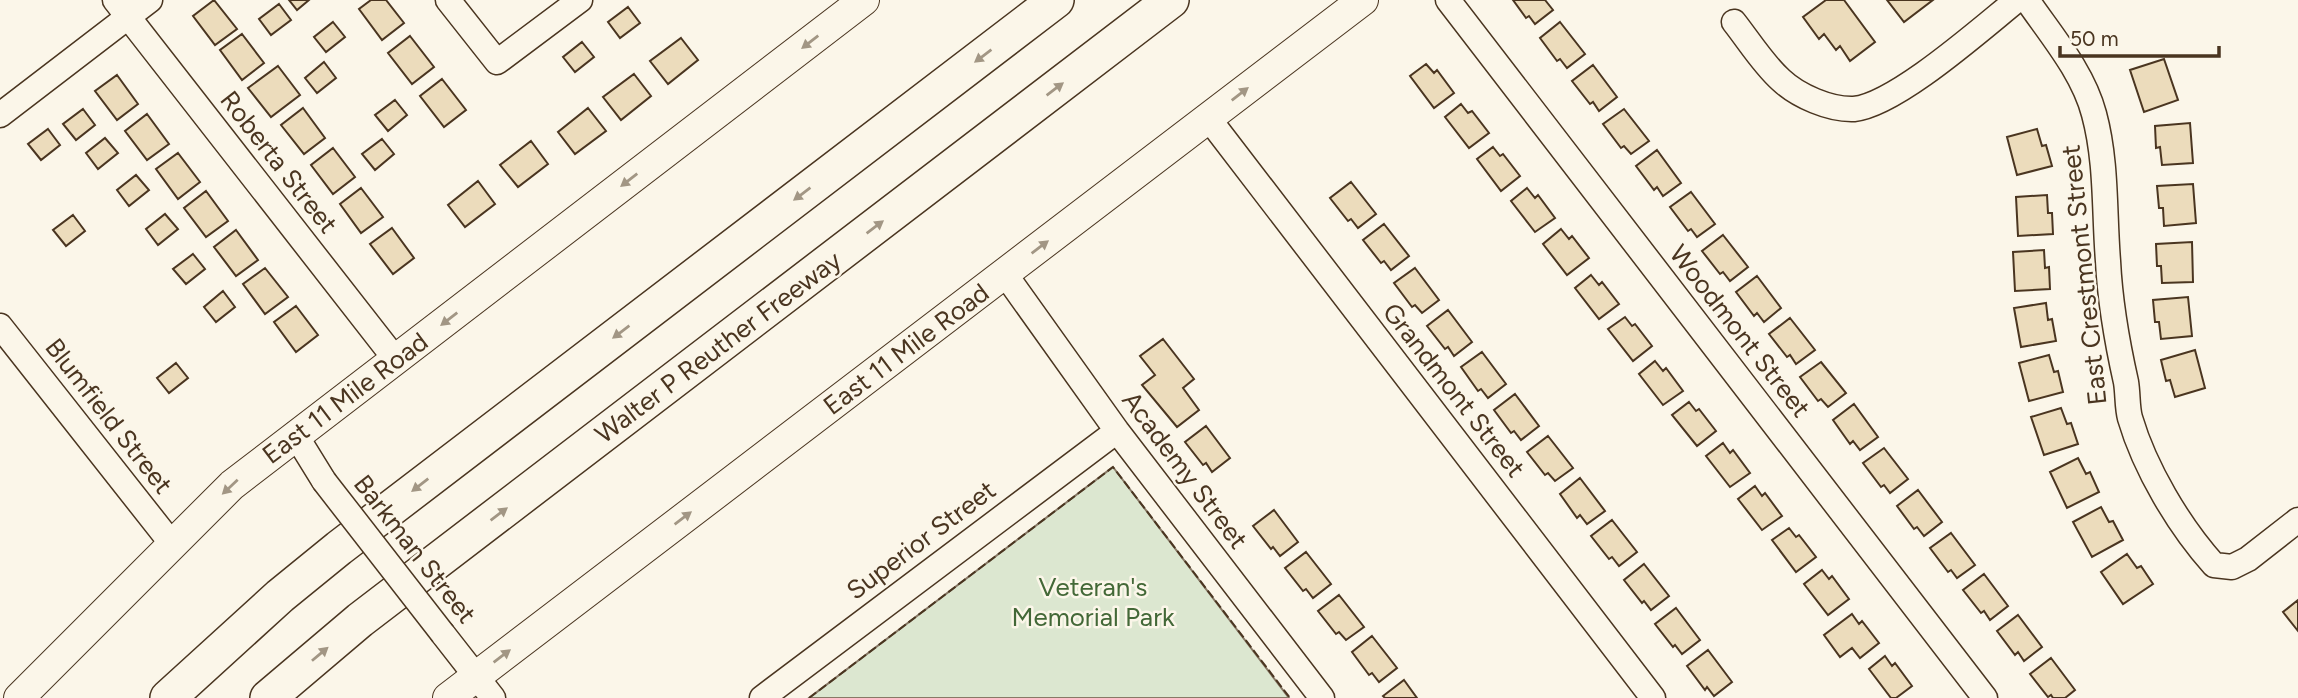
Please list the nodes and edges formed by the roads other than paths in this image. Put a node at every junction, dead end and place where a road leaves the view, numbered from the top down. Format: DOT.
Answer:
graph roads {
  1 [pos="150,0"];
  2 [pos="448,0"];
  3 [pos="580,0"];
  4 [pos="864,0"];
  5 [pos="1056,0"];
  6 [pos="1171,0"];
  7 [pos="1363,0"];
  8 [pos="1448,0"];
  9 [pos="2017,0"];
  10 [pos="2027,0"];
  11 [pos="121,8"];
  12 [pos="1734,22"];
  13 [pos="0,115"];
  14 [pos="1209,119"];
  15 [pos="1005,274"];
  16 [pos="0,326"];
  17 [pos="396,360"];
  18 [pos="1118,431"];
  19 [pos="295,435"];
  20 [pos="2298,520"];
  21 [pos="172,544"];
  22 [pos="485,687"];
  23 [pos="19,698"];
  24 [pos="168,698"];
  25 [pos="268,698"];
  26 [pos="449,698"];
  27 [pos="762,698"];
  28 [pos="1322,698"];
  29 [pos="1653,698"];
  30 [pos="1984,698"];
  1 -- 11 [label="street"];
  2 -- 3 [label="street"];
  4 -- 17 [label="main road, East 11 Mile Road, one-way"];
  5 -- 24 [label="highway, one-way"];
  25 -- 6 [label="highway, Walter P Reuther Freeway, one-way"];
  14 -- 7 [label="main road, East 11 Mile Road, one-way"];
  8 -- 30 [label="street, Woodmont Street"];
  9 -- 12 [label="street"];
  10 -- 20 [label="street, East Crestmont Street"];
  11 -- 13 [label="street"];
  11 -- 17 [label="street, Roberta Street"];
  15 -- 14 [label="main road, East 11 Mile Road, one-way"];
  14 -- 29 [label="street, Grandmont Street"];
  15 -- 18 [label="street, Academy Street"];
  22 -- 15 [label="main road, East 11 Mile Road, one-way"];
  16 -- 21 [label="street, Blumfield Street"];
  17 -- 19 [label="main road, East 11 Mile Road"];
  18 -- 27 [label="street, Superior Street"];
  18 -- 28 [label="street, Academy Street"];
  19 -- 21 [label="main road, East 11 Mile Road, one-way"];
  19 -- 22 [label="street, Barkman Street, bridge"];
  21 -- 23 [label="main road, East 11 Mile Road"];
  22 -- 26 [label="main road, East 11 Mile Road"];
}
